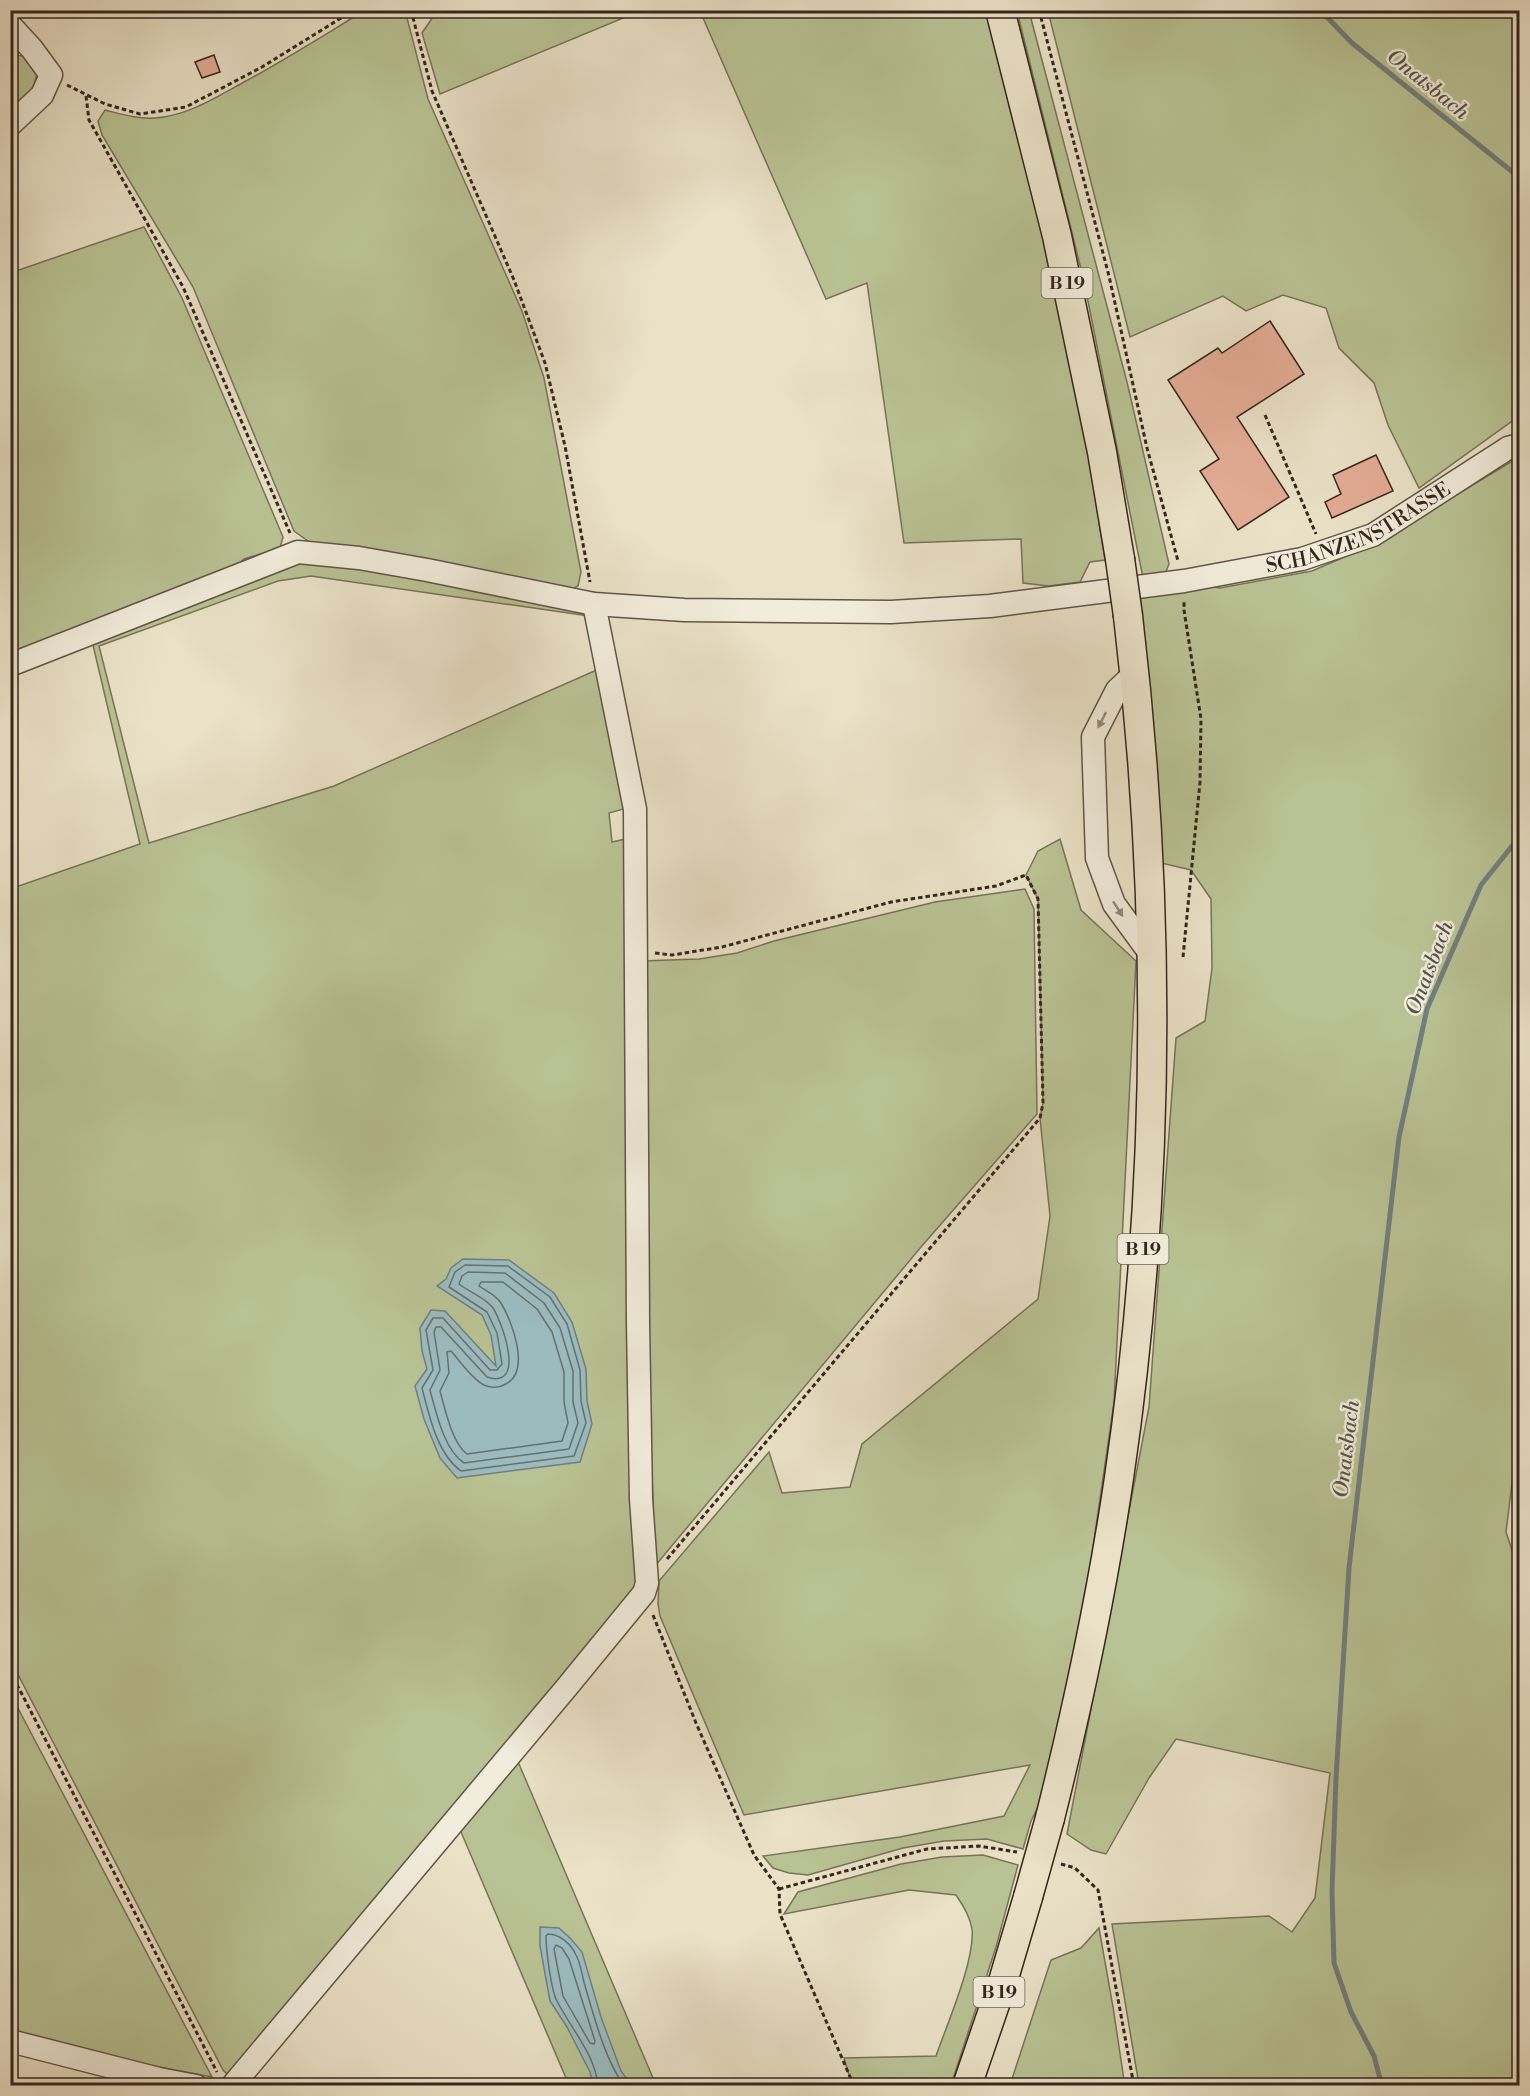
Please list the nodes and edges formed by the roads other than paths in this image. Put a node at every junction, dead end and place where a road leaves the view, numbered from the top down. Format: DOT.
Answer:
graph roads {
  1 [pos="1000,10"];
  2 [pos="10,26"];
  3 [pos="21,47"];
  4 [pos="10,124"];
  5 [pos="1520,445"];
  6 [pos="594,604"];
  7 [pos="10,665"];
  8 [pos="1135,673"];
  9 [pos="1152,956"];
  10 [pos="10,2041"];
  11 [pos="225,2080"];
  12 [pos="196,2085"];
  13 [pos="967,2085"];
  1 -- 8 [label="main road, B 19, bridge"];
  2 -- 3 [label="street"];
  3 -- 4 [label="street"];
  5 -- 6 [label="street, SCHANZENSTRASSE"];
  6 -- 7 [label="street, SCHANZENSTRASSE"];
  6 -- 11 [label="street"];
  8 -- 9 [label="main road, B 19"];
  8 -- 9 [label="street, one-way"];
  9 -- 13 [label="main road, B 19, bridge"];
  10 -- 12 [label="street"];
}
